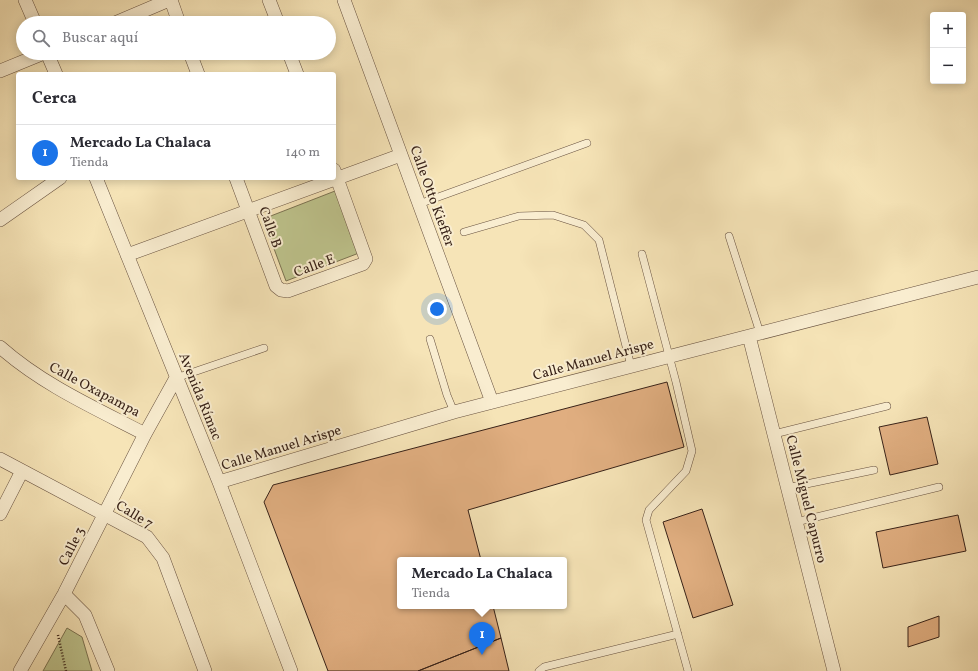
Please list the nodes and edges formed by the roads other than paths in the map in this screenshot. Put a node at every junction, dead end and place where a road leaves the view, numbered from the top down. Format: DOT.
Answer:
graph roads {
  1 [pos="25,0"];
  2 [pos="170,0"];
  3 [pos="269,0"];
  4 [pos="344,0"];
  5 [pos="32,16"];
  6 [pos="132,16"];
  7 [pos="176,16"];
  8 [pos="275,16"];
  9 [pos="27,60"];
  10 [pos="50,60"];
  11 [pos="193,60"];
  12 [pos="292,60"];
  13 [pos="0,71"];
  14 [pos="55,72"];
  15 [pos="197,72"];
  16 [pos="296,72"];
  17 [pos="587,143"];
  18 [pos="401,155"];
  19 [pos="336,175"];
  20 [pos="57,180"];
  21 [pos="97,180"];
  22 [pos="237,180"];
  23 [pos="324,180"];
  24 [pos="419,204"];
  25 [pos="248,212"];
  26 [pos="0,220"];
  27 [pos="464,232"];
  28 [pos="730,236"];
  29 [pos="642,254"];
  30 [pos="127,255"];
  31 [pos="978,276"];
  32 [pos="276,286"];
  33 [pos="754,334"];
  34 [pos="430,339"];
  35 [pos="0,347"];
  36 [pos="264,348"];
  37 [pos="669,356"];
  38 [pos="631,366"];
  39 [pos="176,378"];
  40 [pos="492,402"];
  41 [pos="887,406"];
  42 [pos="454,412"];
  43 [pos="145,434"];
  44 [pos="774,434"];
  45 [pos="0,459"];
  46 [pos="874,470"];
  47 [pos="22,471"];
  48 [pos="219,482"];
  49 [pos="939,487"];
  50 [pos="788,488"];
  51 [pos="0,514"];
  52 [pos="105,514"];
  53 [pos="796,522"];
  54 [pos="64,594"];
  55 [pos="678,634"];
  56 [pos="20,671"];
  57 [pos="108,671"];
  58 [pos="205,671"];
  59 [pos="291,671"];
  60 [pos="539,671"];
  61 [pos="688,671"];
  62 [pos="834,671"];
  1 -- 5 [label="street"];
  2 -- 6 [label="street"];
  2 -- 7 [label="street"];
  3 -- 8 [label="street"];
  4 -- 18 [label="street, Calle Otto Kieffer"];
  9 -- 13 [label="street"];
  10 -- 14 [label="street"];
  11 -- 15 [label="street"];
  12 -- 16 [label="street"];
  17 -- 24 [label="lane"];
  18 -- 19 [label="street"];
  18 -- 24 [label="street, Calle Otto Kieffer"];
  19 -- 32 [label="street, Calle E"];
  20 -- 26 [label="street"];
  21 -- 30 [label="street, Avenida Rímac"];
  22 -- 25 [label="street, Calle B"];
  23 -- 25 [label="street"];
  24 -- 40 [label="street, Calle Otto Kieffer"];
  25 -- 30 [label="street"];
  25 -- 32 [label="street, Calle B"];
  27 -- 38 [label="lane"];
  28 -- 33 [label="lane"];
  29 -- 37 [label="lane"];
  30 -- 39 [label="street, Avenida Rímac"];
  31 -- 33 [label="street, Calle Manuel Arispe"];
  33 -- 37 [label="street, Calle Manuel Arispe"];
  33 -- 44 [label="street, Calle Miguel Capurro"];
  34 -- 42 [label="lane"];
  35 -- 43 [label="street, Calle Oxapampa"];
  36 -- 39 [label="lane"];
  37 -- 38 [label="street, Calle Manuel Arispe"];
  37 -- 55 [label="lane"];
  38 -- 40 [label="street, Calle Manuel Arispe"];
  39 -- 43 [label="street, Calle Oxapampa"];
  39 -- 48 [label="street, Avenida Rímac"];
  40 -- 42 [label="street, Calle Manuel Arispe"];
  41 -- 44 [label="lane"];
  42 -- 48 [label="street, Calle Manuel Arispe"];
  43 -- 52 [label="street, Calle 3"];
  44 -- 50 [label="street, Calle Miguel Capurro"];
  45 -- 47 [label="street, Calle 7"];
  46 -- 50 [label="lane"];
  47 -- 51 [label="street"];
  47 -- 52 [label="street, Calle 7"];
  48 -- 59 [label="street, Avenida Rímac"];
  49 -- 53 [label="lane"];
  50 -- 53 [label="street, Calle Miguel Capurro"];
  52 -- 54 [label="street, Calle 3"];
  52 -- 58 [label="street, Calle 7"];
  53 -- 62 [label="street, Calle Miguel Capurro"];
  54 -- 56 [label="street, Calle 3"];
  54 -- 57 [label="street"];
  55 -- 60 [label="lane"];
  55 -- 61 [label="lane"];
}
